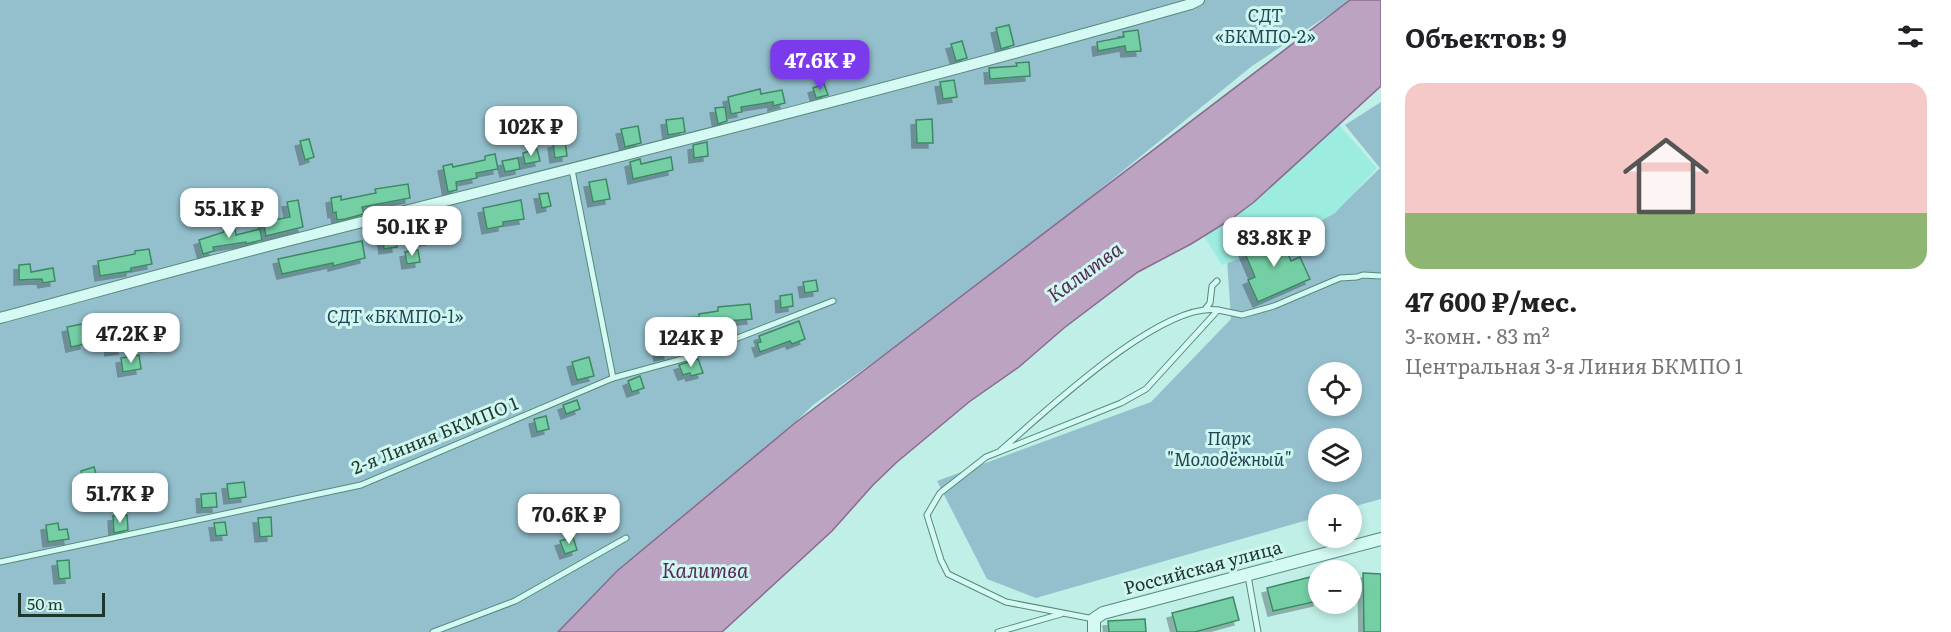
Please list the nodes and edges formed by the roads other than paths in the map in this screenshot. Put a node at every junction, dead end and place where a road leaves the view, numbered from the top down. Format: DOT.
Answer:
graph roads {
  1 [pos="1199,0"];
  2 [pos="572,170"];
  3 [pos="1381,276"];
  4 [pos="1217,281"];
  5 [pos="833,301"];
  6 [pos="1206,308"];
  7 [pos="1218,310"];
  8 [pos="0,318"];
  9 [pos="613,378"];
  10 [pos="1001,450"];
  11 [pos="626,538"];
  12 [pos="1381,539"];
  13 [pos="0,562"];
  14 [pos="1247,574"];
  15 [pos="1062,614"];
  16 [pos="1097,622"];
  17 [pos="433,632"];
  18 [pos="998,632"];
  19 [pos="1258,632"];
  1 -- 2 [label="street"];
  2 -- 8 [label="street"];
  2 -- 9 [label="lane"];
  3 -- 7 [label="lane"];
  4 -- 6 [label="lane"];
  5 -- 9 [label="lane, 2-я Линия БКМПО 1"];
  6 -- 7 [label="lane"];
  6 -- 10 [label="lane"];
  7 -- 10 [label="lane"];
  9 -- 13 [label="lane, 2-я Линия БКМПО 1"];
  10 -- 15 [label="lane"];
  11 -- 17 [label="lane"];
  12 -- 14 [label="street, Российская улица"];
  14 -- 16 [label="street, Российская улица"];
  14 -- 19 [label="lane"];
  15 -- 16 [label="lane"];
  15 -- 18 [label="lane"];
}
